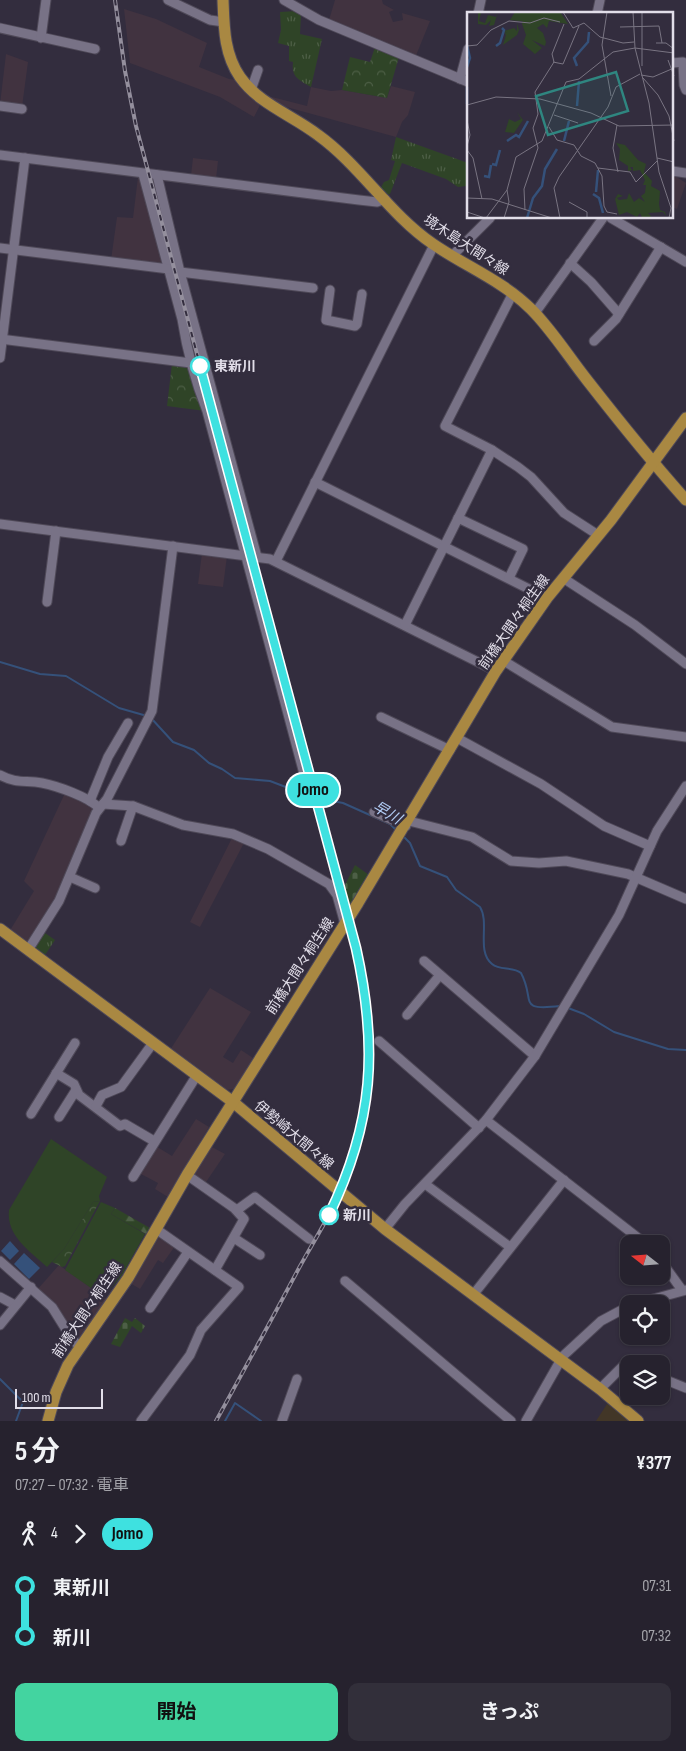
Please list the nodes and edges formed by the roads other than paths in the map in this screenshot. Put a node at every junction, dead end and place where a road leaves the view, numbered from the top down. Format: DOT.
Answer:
graph roads {
  1 [pos="46,0"];
  2 [pos="168,0"];
  3 [pos="223,0"];
  4 [pos="284,0"];
  5 [pos="224,22"];
  6 [pos="0,28"];
  7 [pos="41,38"];
  8 [pos="94,49"];
  9 [pos="467,57"];
  10 [pos="674,63"];
  11 [pos="258,70"];
  12 [pos="464,81"];
  13 [pos="251,90"];
  14 [pos="686,90"];
  15 [pos="0,106"];
  16 [pos="22,109"];
  17 [pos="0,155"];
  18 [pos="25,158"];
  19 [pos="143,174"];
  20 [pos="158,176"];
  21 [pos="385,199"];
  22 [pos="489,219"];
  23 [pos="602,219"];
  24 [pos="612,219"];
  25 [pos="434,245"];
  26 [pos="661,247"];
  27 [pos="0,248"];
  28 [pos="14,250"];
  29 [pos="452,256"];
  30 [pos="686,262"];
  31 [pos="570,263"];
  32 [pos="169,268"];
  33 [pos="180,272"];
  34 [pos="313,288"];
  35 [pos="330,290"];
  36 [pos="513,293"];
  37 [pos="362,294"];
  38 [pos="535,313"];
  39 [pos="619,314"];
  40 [pos="1,340"];
  41 [pos="594,341"];
  42 [pos="0,358"];
  43 [pos="191,364"];
  44 [pos="685,422"];
  45 [pos="492,450"];
  46 [pos="654,463"];
  47 [pos="315,482"];
  48 [pos="686,500"];
  49 [pos="458,518"];
  50 [pos="0,524"];
  51 [pos="56,531"];
  52 [pos="598,535"];
  53 [pos="173,546"];
  54 [pos="444,546"];
  55 [pos="246,556"];
  56 [pos="257,557"];
  57 [pos="276,561"];
  58 [pos="509,578"];
  59 [pos="563,578"];
  60 [pos="547,598"];
  61 [pos="47,602"];
  62 [pos="405,625"];
  63 [pos="504,660"];
  64 [pos="686,664"];
  65 [pos="496,671"];
  66 [pos="381,717"];
  67 [pos="128,723"];
  68 [pos="686,736"];
  69 [pos="457,738"];
  70 [pos="450,750"];
  71 [pos="0,775"];
  72 [pos="307,785"];
  73 [pos="686,786"];
  74 [pos="90,801"];
  75 [pos="101,806"];
  76 [pos="133,806"];
  77 [pos="374,812"];
  78 [pos="404,828"];
  79 [pos="121,841"];
  80 [pos="650,846"];
  81 [pos="636,876"];
  82 [pos="70,877"];
  83 [pos="95,888"];
  84 [pos="686,899"];
  85 [pos="345,924"];
  86 [pos="0,929"];
  87 [pos="28,950"];
  88 [pos="424,962"];
  89 [pos="440,975"];
  90 [pos="407,1015"];
  91 [pos="379,1041"];
  92 [pos="75,1043"];
  93 [pos="153,1043"];
  94 [pos="535,1056"];
  95 [pos="56,1073"];
  96 [pos="196,1075"];
  97 [pos="76,1090"];
  98 [pos="233,1102"];
  99 [pos="96,1106"];
  100 [pos="31,1114"];
  101 [pos="58,1117"];
  102 [pos="486,1120"];
  103 [pos="480,1128"];
  104 [pos="154,1141"];
  105 [pos="187,1175"];
  106 [pos="133,1177"];
  107 [pos="564,1180"];
  108 [pos="425,1184"];
  109 [pos="237,1210"];
  110 [pos="156,1229"];
  111 [pos="385,1229"];
  112 [pos="634,1235"];
  113 [pos="234,1238"];
  114 [pos="309,1239"];
  115 [pos="510,1247"];
  116 [pos="188,1252"];
  117 [pos="260,1255"];
  118 [pos="0,1261"];
  119 [pos="215,1270"];
  120 [pos="670,1272"];
  121 [pos="345,1281"];
  122 [pos="31,1287"];
  123 [pos="684,1290"];
  124 [pos="473,1295"];
  125 [pos="666,1295"];
  126 [pos="0,1296"];
  127 [pos="14,1306"];
  128 [pos="150,1308"];
  129 [pos="620,1310"];
  130 [pos="0,1325"];
  131 [pos="80,1347"];
  132 [pos="560,1360"];
  133 [pos="620,1369"];
  134 [pos="297,1379"];
  135 [pos="670,1382"];
  136 [pos="686,1388"];
  137 [pos="600,1389"];
  138 [pos="48,1421"];
  139 [pos="140,1421"];
  140 [pos="282,1421"];
  141 [pos="511,1421"];
  142 [pos="526,1421"];
  143 [pos="638,1421"];
  1 -- 7 [label="street"];
  2 -- 5 [label="street"];
  3 -- 5 [label="main road, 境木島大間々線"];
  4 -- 12 [label="street"];
  5 -- 13 [label="main road, 境木島大間々線"];
  6 -- 7 [label="street"];
  7 -- 8 [label="street"];
  9 -- 12 [label="street"];
  10 -- 14 [label="street"];
  11 -- 13 [label="street"];
  13 -- 21 [label="main road, 境木島大間々線"];
  15 -- 16 [label="street"];
  17 -- 18 [label="street"];
  18 -- 19 [label="street"];
  18 -- 28 [label="street"];
  19 -- 20 [label="street"];
  19 -- 32 [label="street"];
  20 -- 21 [label="street"];
  20 -- 33 [label="street"];
  21 -- 25 [label="main road, 境木島大間々線"];
  22 -- 29 [label="street"];
  23 -- 31 [label="street"];
  24 -- 26 [label="street"];
  25 -- 29 [label="main road, 境木島大間々線"];
  25 -- 47 [label="street"];
  26 -- 30 [label="street"];
  26 -- 39 [label="street"];
  27 -- 28 [label="street"];
  28 -- 32 [label="street"];
  28 -- 40 [label="street"];
  29 -- 36 [label="main road, 境木島大間々線"];
  31 -- 38 [label="street"];
  31 -- 39 [label="street"];
  32 -- 43 [label="street"];
  33 -- 34 [label="street"];
  33 -- 56 [label="street"];
  35 -- 37 [label="street"];
  36 -- 38 [label="main road, 境木島大間々線"];
  36 -- 45 [label="street"];
  38 -- 46 [label="main road, 境木島大間々線"];
  39 -- 41 [label="street"];
  40 -- 42 [label="street"];
  40 -- 43 [label="street"];
  43 -- 55 [label="street"];
  44 -- 46 [label="main road, 前橋大間々桐生線"];
  45 -- 49 [label="street"];
  45 -- 52 [label="street"];
  46 -- 48 [label="main road, 境木島大間々線"];
  46 -- 52 [label="main road, 前橋大間々桐生線"];
  47 -- 54 [label="street"];
  47 -- 57 [label="street"];
  49 -- 54 [label="street"];
  49 -- 58 [label="street"];
  50 -- 51 [label="street"];
  51 -- 53 [label="street"];
  51 -- 61 [label="street"];
  52 -- 59 [label="main road, 前橋大間々桐生線"];
  53 -- 55 [label="street"];
  53 -- 75 [label="street"];
  54 -- 58 [label="street"];
  54 -- 62 [label="street"];
  55 -- 56 [label="street"];
  55 -- 72 [label="street"];
  56 -- 57 [label="street"];
  57 -- 62 [label="street"];
  58 -- 60 [label="street"];
  59 -- 60 [label="main road, 前橋大間々桐生線"];
  59 -- 64 [label="street"];
  60 -- 63 [label="main road, 前橋大間々桐生線"];
  62 -- 65 [label="street"];
  63 -- 65 [label="main road, 前橋大間々桐生線"];
  63 -- 68 [label="street"];
  65 -- 69 [label="main road, 前橋大間々桐生線"];
  66 -- 70 [label="street"];
  67 -- 74 [label="street"];
  69 -- 70 [label="main road, 前橋大間々桐生線"];
  69 -- 80 [label="street"];
  70 -- 78 [label="main road, 前橋大間々桐生線"];
  71 -- 74 [label="street"];
  73 -- 80 [label="street"];
  74 -- 75 [label="street"];
  75 -- 76 [label="street"];
  75 -- 82 [label="street"];
  76 -- 79 [label="street"];
  76 -- 85 [label="street"];
  77 -- 78 [label="street"];
  78 -- 81 [label="street"];
  78 -- 85 [label="main road, 前橋大間々桐生線"];
  80 -- 81 [label="street"];
  81 -- 84 [label="street"];
  81 -- 94 [label="street"];
  82 -- 83 [label="street"];
  82 -- 87 [label="street"];
  85 -- 98 [label="main road, 前橋大間々桐生線"];
  86 -- 87 [label="main road, 伊勢崎大間々線"];
  87 -- 93 [label="main road, 伊勢崎大間々線"];
  88 -- 89 [label="street"];
  89 -- 90 [label="street"];
  89 -- 94 [label="street"];
  91 -- 103 [label="street"];
  92 -- 95 [label="street"];
  93 -- 96 [label="main road, 伊勢崎大間々線"];
  93 -- 99 [label="street"];
  94 -- 102 [label="street"];
  95 -- 97 [label="street"];
  95 -- 100 [label="street"];
  96 -- 98 [label="main road, 伊勢崎大間々線"];
  96 -- 104 [label="street"];
  97 -- 99 [label="street"];
  97 -- 101 [label="street"];
  98 -- 105 [label="main road, 前橋大間々桐生線"];
  98 -- 111 [label="main road, 伊勢崎大間々線"];
  99 -- 104 [label="street"];
  102 -- 103 [label="street"];
  102 -- 107 [label="street"];
  103 -- 108 [label="street"];
  104 -- 106 [label="street"];
  105 -- 109 [label="street"];
  105 -- 110 [label="main road, 前橋大間々桐生線"];
  107 -- 112 [label="street"];
  107 -- 115 [label="street"];
  108 -- 111 [label="street"];
  108 -- 115 [label="street"];
  109 -- 113 [label="street"];
  109 -- 114 [label="street"];
  110 -- 116 [label="street"];
  110 -- 131 [label="main road, 前橋大間々桐生線"];
  111 -- 124 [label="main road, 伊勢崎大間々線"];
  113 -- 117 [label="street"];
  113 -- 119 [label="street"];
  115 -- 124 [label="street"];
  116 -- 119 [label="street"];
  116 -- 128 [label="street"];
  118 -- 122 [label="street"];
  119 -- 139 [label="street"];
  120 -- 123 [label="street"];
  121 -- 141 [label="street"];
  122 -- 127 [label="street"];
  122 -- 131 [label="street"];
  123 -- 125 [label="street"];
  124 -- 132 [label="main road, 伊勢崎大間々線"];
  126 -- 127 [label="street"];
  127 -- 130 [label="street"];
  129 -- 132 [label="street"];
  131 -- 138 [label="main road, 前橋大間々桐生線"];
  132 -- 137 [label="main road, 伊勢崎大間々線"];
  132 -- 142 [label="street"];
  133 -- 137 [label="street"];
  134 -- 140 [label="street"];
  135 -- 136 [label="street"];
  137 -- 143 [label="main road, 伊勢崎大間々線"];
}
